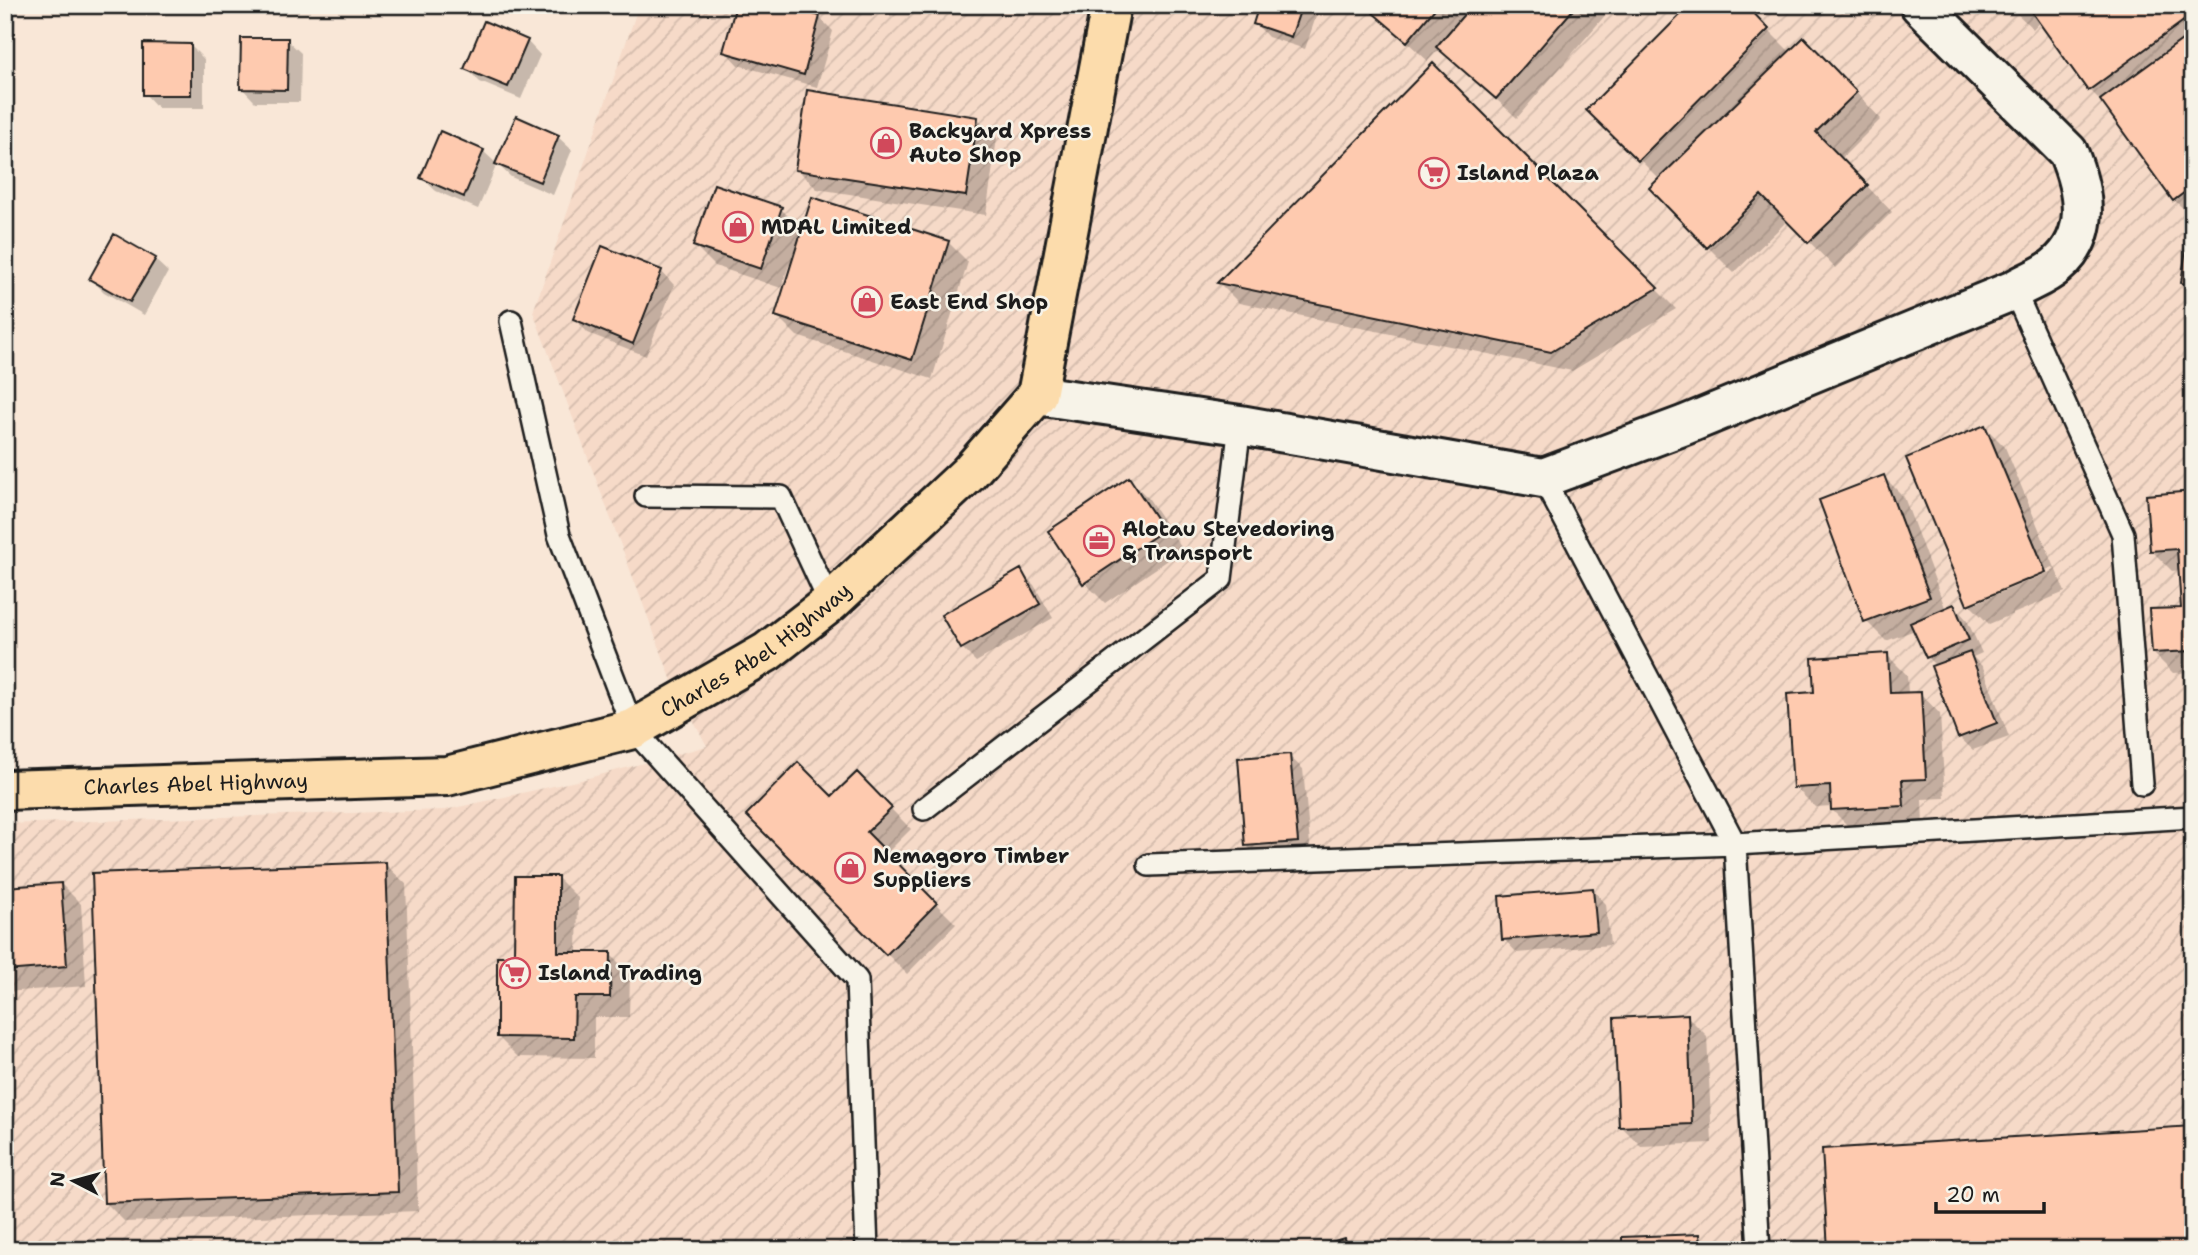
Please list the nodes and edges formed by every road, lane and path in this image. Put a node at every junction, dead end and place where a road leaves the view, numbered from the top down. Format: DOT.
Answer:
graph roads {
  1 [pos="1111,5"];
  2 [pos="1920,5"];
  3 [pos="2014,290"];
  4 [pos="511,321"];
  5 [pos="1037,395"];
  6 [pos="1240,425"];
  7 [pos="1543,478"];
  8 [pos="646,496"];
  9 [pos="830,603"];
  10 [pos="633,729"];
  11 [pos="2142,783"];
  12 [pos="5,789"];
  13 [pos="924,809"];
  14 [pos="2193,817"];
  15 [pos="1735,844"];
  16 [pos="1149,865"];
  17 [pos="867,1250"];
  18 [pos="1759,1250"];
  1 -- 5 [label="main road"];
  2 -- 3 [label="street"];
  3 -- 7 [label="street"];
  3 -- 11 [label="lane"];
  4 -- 10 [label="lane"];
  5 -- 6 [label="street"];
  5 -- 9 [label="main road, Charles Abel Highway"];
  6 -- 7 [label="street"];
  6 -- 13 [label="lane"];
  7 -- 15 [label="lane"];
  8 -- 9 [label="lane"];
  9 -- 10 [label="main road, Charles Abel Highway"];
  10 -- 12 [label="main road, Charles Abel Highway"];
  10 -- 17 [label="lane"];
  14 -- 15 [label="lane"];
  15 -- 16 [label="lane"];
  15 -- 18 [label="lane"];
}
